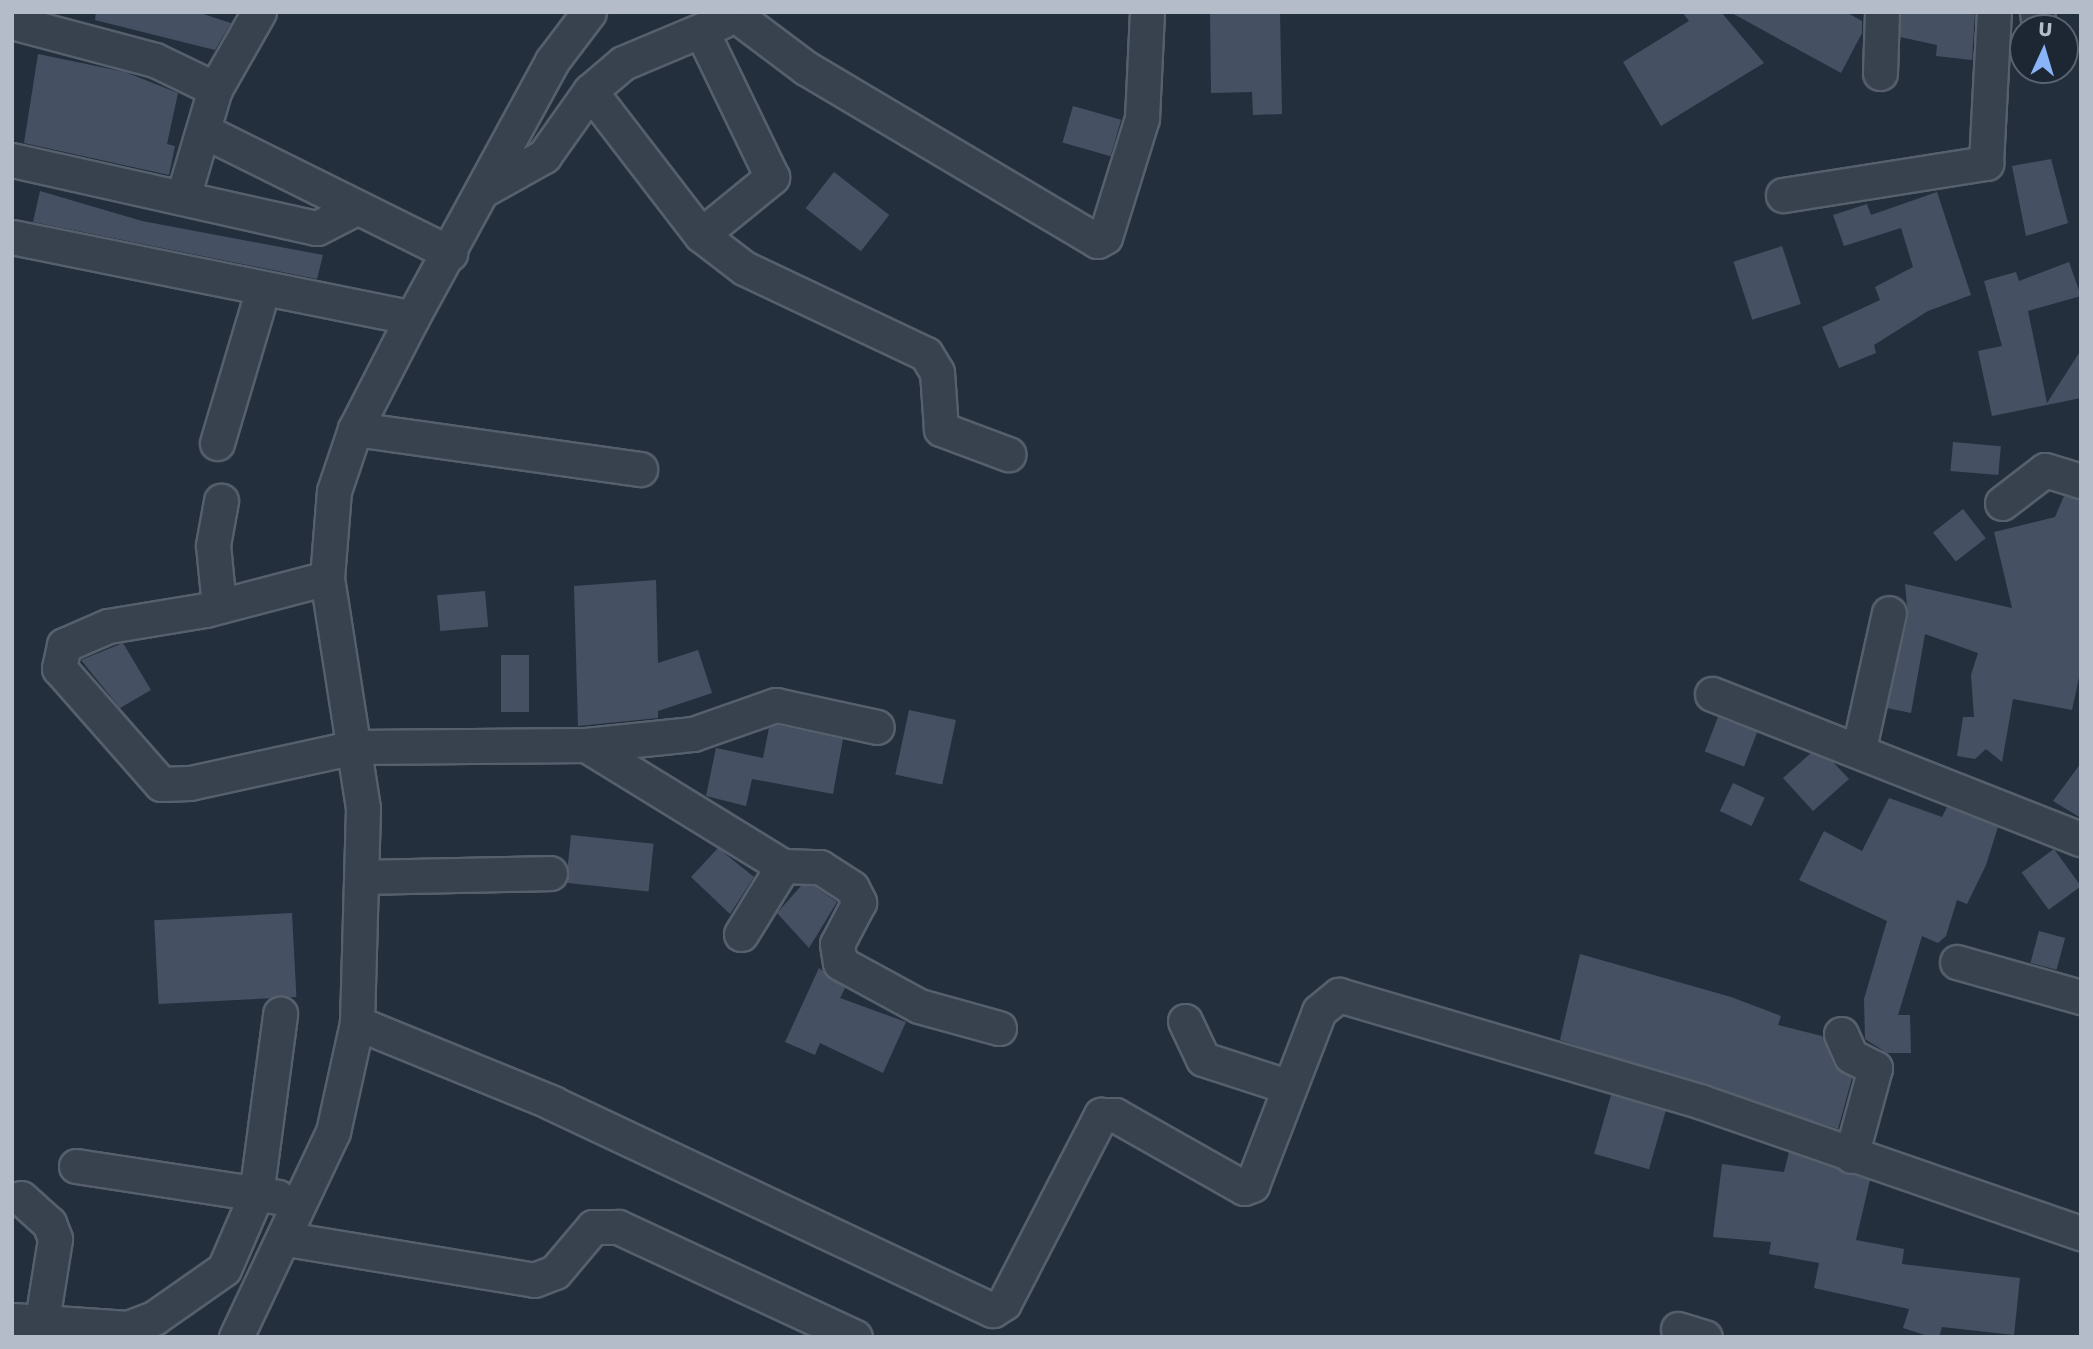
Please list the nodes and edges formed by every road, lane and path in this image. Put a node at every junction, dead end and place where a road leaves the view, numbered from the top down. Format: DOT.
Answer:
graph roads {
  1 [pos="259,12"];
  2 [pos="589,12"];
  3 [pos="1147,12"];
  4 [pos="1882,12"];
  5 [pos="1994,12"];
  6 [pos="736,13"];
  7 [pos="12,22"];
  8 [pos="702,32"];
  9 [pos="1880,73"];
  10 [pos="215,89"];
  11 [pos="590,91"];
  12 [pos="204,131"];
  13 [pos="12,160"];
  14 [pos="485,189"];
  15 [pos="1783,195"];
  16 [pos="183,197"];
  17 [pos="354,209"];
  18 [pos="701,235"];
  19 [pos="12,237"];
  20 [pos="450,253"];
  21 [pos="262,289"];
  22 [pos="412,318"];
  23 [pos="355,429"];
  24 [pos="217,443"];
  25 [pos="1008,454"];
  26 [pos="639,469"];
  27 [pos="2081,481"];
  28 [pos="221,501"];
  29 [pos="2002,503"];
  30 [pos="327,578"];
  31 [pos="219,606"];
  32 [pos="1889,613"];
  33 [pos="1712,694"];
  34 [pos="877,727"];
  35 [pos="586,745"];
  36 [pos="355,747"];
  37 [pos="1859,748"];
  38 [pos="2081,839"];
  39 [pos="783,866"];
  40 [pos="550,873"];
  41 [pos="365,877"];
  42 [pos="741,934"];
  43 [pos="1957,962"];
  44 [pos="2081,997"];
  45 [pos="280,1014"];
  46 [pos="1185,1021"];
  47 [pos="357,1023"];
  48 [pos="999,1028"];
  49 [pos="1840,1034"];
  50 [pos="1289,1087"];
  51 [pos="1851,1156"];
  52 [pos="76,1166"];
  53 [pos="256,1195"];
  54 [pos="21,1198"];
  55 [pos="303,1199"];
  56 [pos="2081,1233"];
  57 [pos="287,1238"];
  58 [pos="27,1323"];
  59 [pos="249,1332"];
  60 [pos="855,1337"];
  1 -- 10 [label="street"];
  2 -- 14 [label="street"];
  3 -- 6 [label="street"];
  4 -- 9 [label="street"];
  5 -- 15 [label="street"];
  6 -- 8 [label="street"];
  7 -- 10 [label="street"];
  8 -- 11 [label="street"];
  8 -- 18 [label="street"];
  10 -- 12 [label="street"];
  11 -- 14 [label="street"];
  11 -- 18 [label="street"];
  12 -- 16 [label="street"];
  12 -- 17 [label="street"];
  13 -- 16 [label="street"];
  14 -- 20 [label="street"];
  16 -- 17 [label="street"];
  17 -- 20 [label="street"];
  18 -- 25 [label="street"];
  19 -- 21 [label="street"];
  20 -- 22 [label="street"];
  21 -- 22 [label="street"];
  21 -- 24 [label="street"];
  22 -- 23 [label="street"];
  23 -- 26 [label="street"];
  23 -- 30 [label="street"];
  27 -- 29 [label="street"];
  28 -- 31 [label="street"];
  30 -- 31 [label="street"];
  30 -- 36 [label="street"];
  31 -- 36 [label="street"];
  32 -- 37 [label="street"];
  33 -- 37 [label="street"];
  34 -- 35 [label="street"];
  35 -- 36 [label="street"];
  35 -- 39 [label="street"];
  36 -- 41 [label="street"];
  37 -- 38 [label="street"];
  39 -- 42 [label="street"];
  39 -- 48 [label="street"];
  40 -- 41 [label="street"];
  41 -- 47 [label="street"];
  43 -- 44 [label="street"];
  45 -- 53 [label="street"];
  46 -- 50 [label="street"];
  47 -- 50 [label="street"];
  47 -- 55 [label="street"];
  49 -- 51 [label="street"];
  50 -- 51 [label="street"];
  51 -- 56 [label="street"];
  52 -- 53 [label="street"];
  53 -- 55 [label="street"];
  53 -- 58 [label="street"];
  54 -- 58 [label="street"];
  55 -- 57 [label="street"];
  57 -- 59 [label="street"];
  57 -- 60 [label="street"];
}
